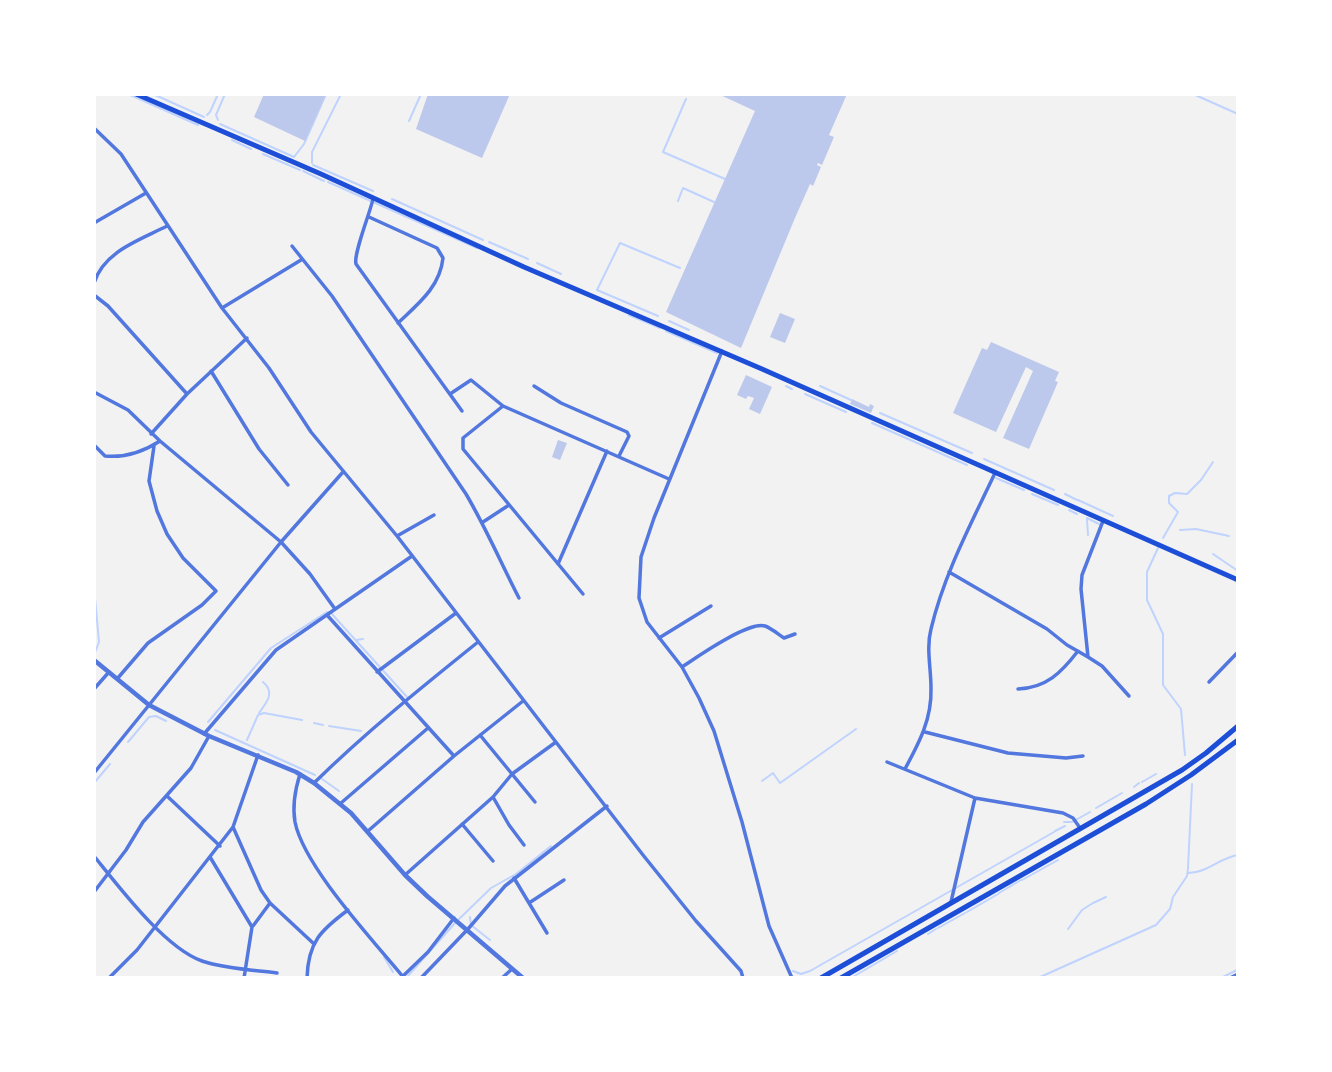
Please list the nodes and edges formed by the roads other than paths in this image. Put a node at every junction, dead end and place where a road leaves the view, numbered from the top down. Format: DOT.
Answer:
graph roads {
  1 [pos="135,94"];
  2 [pos="94,128"];
  3 [pos="146,192"];
  4 [pos="373,199"];
  5 [pos="369,217"];
  6 [pos="94,223"];
  7 [pos="168,226"];
  8 [pos="292,246"];
  9 [pos="302,259"];
  10 [pos="94,283"];
  11 [pos="94,295"];
  12 [pos="222,308"];
  13 [pos="397,323"];
  14 [pos="247,338"];
  15 [pos="722,351"];
  16 [pos="211,371"];
  17 [pos="534,386"];
  18 [pos="94,392"];
  19 [pos="187,394"];
  20 [pos="450,394"];
  21 [pos="503,406"];
  22 [pos="462,411"];
  23 [pos="151,434"];
  24 [pos="160,442"];
  25 [pos="94,445"];
  26 [pos="153,446"];
  27 [pos="607,452"];
  28 [pos="618,457"];
  29 [pos="343,471"];
  30 [pos="995,473"];
  31 [pos="669,479"];
  32 [pos="288,485"];
  33 [pos="509,505"];
  34 [pos="434,515"];
  35 [pos="1103,521"];
  36 [pos="483,522"];
  37 [pos="397,536"];
  38 [pos="281,542"];
  39 [pos="412,556"];
  40 [pos="558,564"];
  41 [pos="949,572"];
  42 [pos="1237,580"];
  43 [pos="583,594"];
  44 [pos="519,598"];
  45 [pos="710,606"];
  46 [pos="335,609"];
  47 [pos="456,612"];
  48 [pos="327,615"];
  49 [pos="795,634"];
  50 [pos="659,638"];
  51 [pos="478,642"];
  52 [pos="1078,652"];
  53 [pos="1237,652"];
  54 [pos="1088,657"];
  55 [pos="94,660"];
  56 [pos="682,667"];
  57 [pos="107,671"];
  58 [pos="377,672"];
  59 [pos="117,679"];
  60 [pos="1209,682"];
  61 [pos="94,689"];
  62 [pos="1018,689"];
  63 [pos="1129,696"];
  64 [pos="523,701"];
  65 [pos="403,702"];
  66 [pos="149,705"];
  67 [pos="1237,726"];
  68 [pos="428,728"];
  69 [pos="925,732"];
  70 [pos="207,735"];
  71 [pos="480,735"];
  72 [pos="1237,740"];
  73 [pos="556,742"];
  74 [pos="258,755"];
  75 [pos="454,756"];
  76 [pos="1083,756"];
  77 [pos="887,762"];
  78 [pos="905,769"];
  79 [pos="94,773"];
  80 [pos="300,774"];
  81 [pos="512,774"];
  82 [pos="314,783"];
  83 [pos="167,796"];
  84 [pos="493,797"];
  85 [pos="975,798"];
  86 [pos="535,802"];
  87 [pos="341,803"];
  88 [pos="607,806"];
  89 [pos="462,824"];
  90 [pos="233,827"];
  91 [pos="1080,828"];
  92 [pos="368,831"];
  93 [pos="524,845"];
  94 [pos="219,846"];
  95 [pos="94,856"];
  96 [pos="210,857"];
  97 [pos="493,861"];
  98 [pos="108,873"];
  99 [pos="405,874"];
  100 [pos="514,878"];
  101 [pos="565,880"];
  102 [pos="94,892"];
  103 [pos="270,903"];
  104 [pos="529,903"];
  105 [pos="950,903"];
  106 [pos="348,909"];
  107 [pos="457,920"];
  108 [pos="155,927"];
  109 [pos="252,927"];
  110 [pos="468,929"];
  111 [pos="547,933"];
  112 [pos="313,943"];
  113 [pos="512,968"];
  114 [pos="246,969"];
  115 [pos="277,973"];
  116 [pos="1237,974"];
  117 [pos="403,977"];
  118 [pos="109,978"];
  119 [pos="244,978"];
  120 [pos="307,978"];
  121 [pos="421,978"];
  122 [pos="502,978"];
  123 [pos="523,978"];
  124 [pos="743,978"];
  125 [pos="792,978"];
  126 [pos="821,978"];
  127 [pos="841,978"];
  128 [pos="1230,978"];
  1 -- 4 [label="main road"];
  2 -- 3 [label="street"];
  3 -- 6 [label="street"];
  3 -- 7 [label="street"];
  4 -- 5 [label="street"];
  4 -- 15 [label="main road"];
  5 -- 13 [label="street"];
  5 -- 13 [label="street"];
  7 -- 10 [label="street"];
  7 -- 12 [label="street"];
  8 -- 9 [label="street"];
  9 -- 12 [label="street"];
  9 -- 36 [label="street"];
  11 -- 19 [label="street"];
  12 -- 14 [label="street"];
  13 -- 20 [label="street"];
  14 -- 16 [label="street"];
  14 -- 29 [label="street"];
  15 -- 30 [label="main road"];
  15 -- 31 [label="street"];
  16 -- 19 [label="street"];
  16 -- 32 [label="street"];
  17 -- 28 [label="street"];
  18 -- 23 [label="street"];
  19 -- 23 [label="street"];
  20 -- 21 [label="street"];
  20 -- 22 [label="street"];
  21 -- 27 [label="street"];
  21 -- 33 [label="street"];
  23 -- 24 [label="street"];
  24 -- 26 [label="street"];
  24 -- 38 [label="street"];
  25 -- 26 [label="street"];
  26 -- 59 [label="street"];
  27 -- 28 [label="street"];
  27 -- 40 [label="street"];
  28 -- 31 [label="street"];
  29 -- 37 [label="street"];
  29 -- 38 [label="street"];
  30 -- 35 [label="main road"];
  30 -- 41 [label="street"];
  31 -- 50 [label="street"];
  33 -- 36 [label="street"];
  33 -- 40 [label="street"];
  34 -- 37 [label="street"];
  35 -- 42 [label="main road"];
  35 -- 54 [label="street"];
  36 -- 44 [label="street"];
  37 -- 39 [label="street"];
  38 -- 46 [label="street"];
  38 -- 66 [label="street"];
  39 -- 46 [label="street"];
  39 -- 47 [label="street"];
  40 -- 43 [label="street"];
  41 -- 52 [label="street"];
  41 -- 69 [label="street"];
  45 -- 50 [label="street"];
  46 -- 48 [label="street"];
  47 -- 51 [label="street"];
  47 -- 58 [label="street"];
  48 -- 58 [label="street"];
  48 -- 70 [label="street"];
  49 -- 56 [label="street"];
  50 -- 56 [label="street"];
  51 -- 64 [label="street"];
  51 -- 65 [label="street"];
  52 -- 54 [label="street"];
  52 -- 62 [label="street"];
  53 -- 60 [label="street"];
  54 -- 63 [label="street"];
  55 -- 57 [label="street"];
  56 -- 125 [label="street"];
  57 -- 59 [label="street"];
  57 -- 61 [label="street"];
  58 -- 65 [label="street"];
  59 -- 66 [label="street"];
  64 -- 71 [label="street"];
  64 -- 73 [label="street"];
  65 -- 68 [label="street"];
  65 -- 82 [label="street"];
  66 -- 70 [label="street"];
  66 -- 79 [label="street"];
  67 -- 91 [label="main road"];
  68 -- 75 [label="street"];
  68 -- 87 [label="street"];
  69 -- 76 [label="street"];
  69 -- 78 [label="street"];
  70 -- 74 [label="street"];
  70 -- 83 [label="street"];
  71 -- 75 [label="street"];
  71 -- 81 [label="street"];
  72 -- 127 [label="main road"];
  73 -- 81 [label="street"];
  73 -- 88 [label="street"];
  74 -- 80 [label="street"];
  74 -- 90 [label="street"];
  75 -- 92 [label="street"];
  77 -- 78 [label="street"];
  78 -- 85 [label="street"];
  80 -- 82 [label="street"];
  80 -- 106 [label="street"];
  81 -- 84 [label="street"];
  81 -- 86 [label="street"];
  82 -- 87 [label="street"];
  83 -- 94 [label="street"];
  83 -- 98 [label="street"];
  84 -- 89 [label="street"];
  84 -- 93 [label="street"];
  85 -- 91 [label="street"];
  85 -- 105 [label="street"];
  87 -- 92 [label="street"];
  88 -- 100 [label="street"];
  88 -- 124 [label="street"];
  89 -- 97 [label="street"];
  89 -- 99 [label="street"];
  90 -- 94 [label="street"];
  90 -- 103 [label="street"];
  91 -- 105 [label="main road"];
  92 -- 99 [label="street"];
  94 -- 96 [label="street"];
  95 -- 98 [label="street"];
  96 -- 108 [label="street"];
  96 -- 109 [label="street"];
  98 -- 102 [label="street"];
  98 -- 108 [label="street"];
  99 -- 107 [label="street"];
  100 -- 104 [label="street"];
  100 -- 110 [label="street"];
  101 -- 104 [label="street"];
  103 -- 109 [label="street"];
  103 -- 112 [label="street"];
  104 -- 111 [label="street"];
  105 -- 126 [label="main road"];
  106 -- 112 [label="street"];
  106 -- 117 [label="street"];
  107 -- 110 [label="street"];
  107 -- 117 [label="street"];
  108 -- 114 [label="street"];
  108 -- 118 [label="street"];
  109 -- 114 [label="street"];
  110 -- 113 [label="street"];
  110 -- 121 [label="street"];
  112 -- 120 [label="street"];
  113 -- 122 [label="street"];
  113 -- 123 [label="street"];
  114 -- 115 [label="street"];
  114 -- 119 [label="street"];
  116 -- 128 [label="street"];
}
